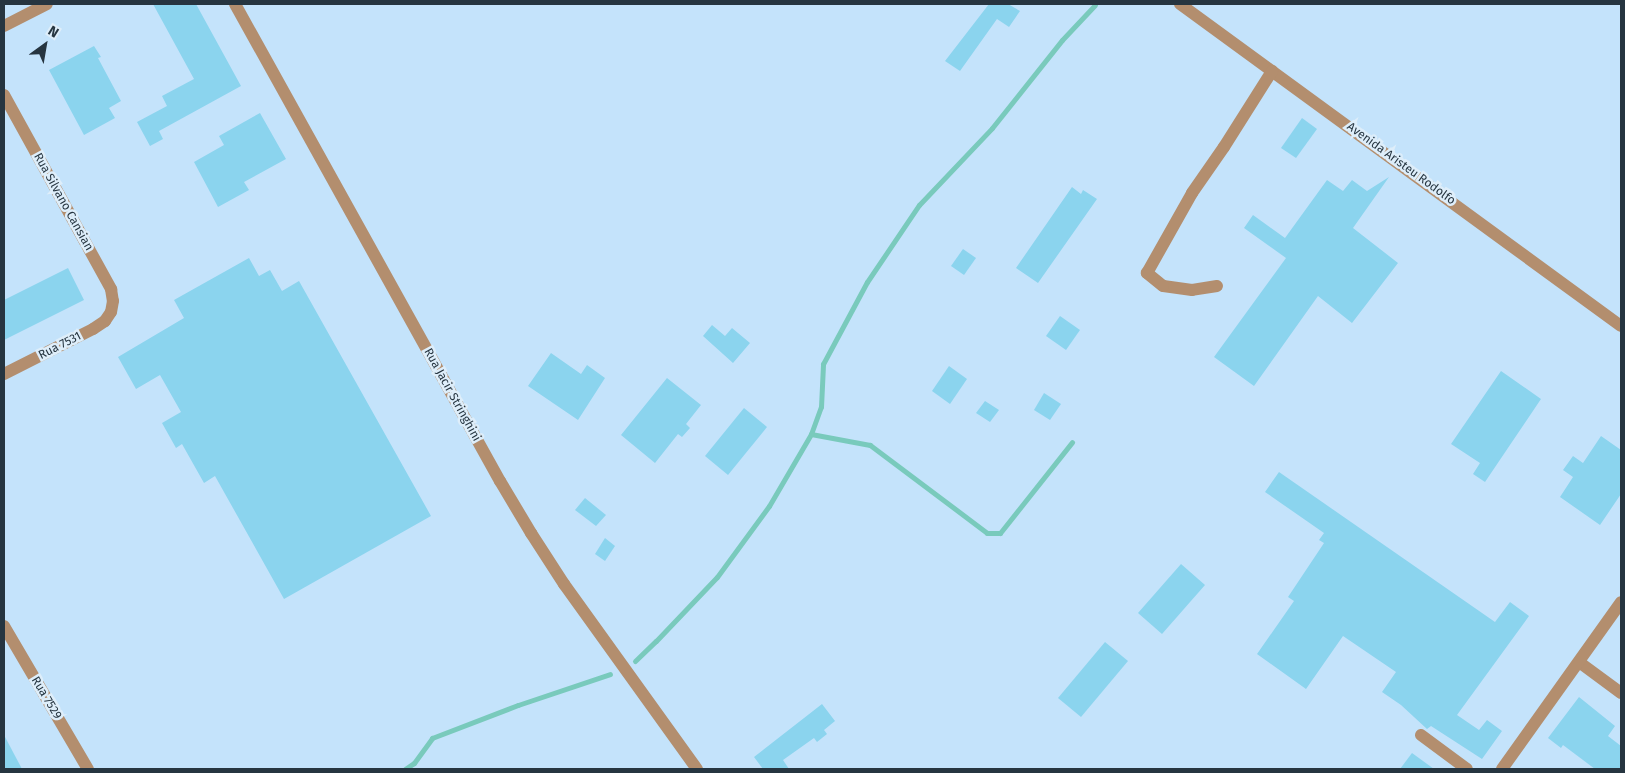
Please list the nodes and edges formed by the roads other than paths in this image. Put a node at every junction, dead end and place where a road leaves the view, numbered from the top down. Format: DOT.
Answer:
graph roads {
  1 [pos="47,4"];
  2 [pos="236,4"];
  3 [pos="1180,4"];
  4 [pos="4,26"];
  5 [pos="1272,71"];
  6 [pos="4,95"];
  7 [pos="1217,286"];
  8 [pos="111,312"];
  9 [pos="1621,326"];
  10 [pos="4,374"];
  11 [pos="1621,602"];
  12 [pos="4,626"];
  13 [pos="1579,662"];
  14 [pos="1621,693"];
  15 [pos="1421,735"];
  16 [pos="88,769"];
  17 [pos="697,769"];
  18 [pos="1467,769"];
  19 [pos="1502,769"];
  1 -- 4 [label="street"];
  2 -- 17 [label="street, Rua Jacir Stringhini"];
  3 -- 5 [label="street, Avenida Aristeu Rodolfo"];
  5 -- 7 [label="street"];
  5 -- 9 [label="street, Avenida Aristeu Rodolfo"];
  6 -- 8 [label="street, Rua Silvano Cansian"];
  8 -- 10 [label="street, Rua 7531"];
  11 -- 13 [label="street"];
  12 -- 16 [label="street, Rua 7529"];
  13 -- 14 [label="street"];
  13 -- 19 [label="street"];
  15 -- 18 [label="street"];
}
